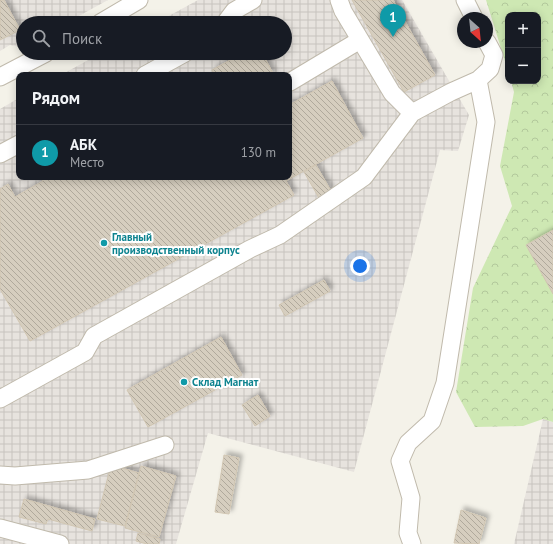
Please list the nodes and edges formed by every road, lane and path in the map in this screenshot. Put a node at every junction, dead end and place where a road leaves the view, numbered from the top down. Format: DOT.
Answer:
graph roads {
  1 [pos="139,0"];
  2 [pos="253,0"];
  3 [pos="339,0"];
  4 [pos="465,0"];
  5 [pos="471,12"];
  6 [pos="112,16"];
  7 [pos="230,16"];
  8 [pos="360,40"];
  9 [pos="490,48"];
  10 [pos="33,60"];
  11 [pos="173,60"];
  12 [pos="151,72"];
  13 [pos="0,77"];
  14 [pos="478,80"];
  15 [pos="292,81"];
  16 [pos="412,113"];
  17 [pos="16,146"];
  18 [pos="0,154"];
  19 [pos="0,399"];
  20 [pos="165,444"];
  21 [pos="0,475"];
  22 [pos="0,528"];
  23 [pos="60,544"];
  24 [pos="412,544"];
  1 -- 6 [label="street"];
  2 -- 7 [label="street"];
  3 -- 8 [label="street"];
  4 -- 5 [label="street"];
  8 -- 15 [label="street"];
  8 -- 16 [label="street"];
  9 -- 14 [label="street"];
  10 -- 13 [label="street"];
  11 -- 12 [label="street"];
  14 -- 16 [label="street"];
  14 -- 24 [label="street"];
  16 -- 19 [label="street"];
  17 -- 18 [label="street"];
  20 -- 21 [label="street"];
  22 -- 23 [label="street"];
}
